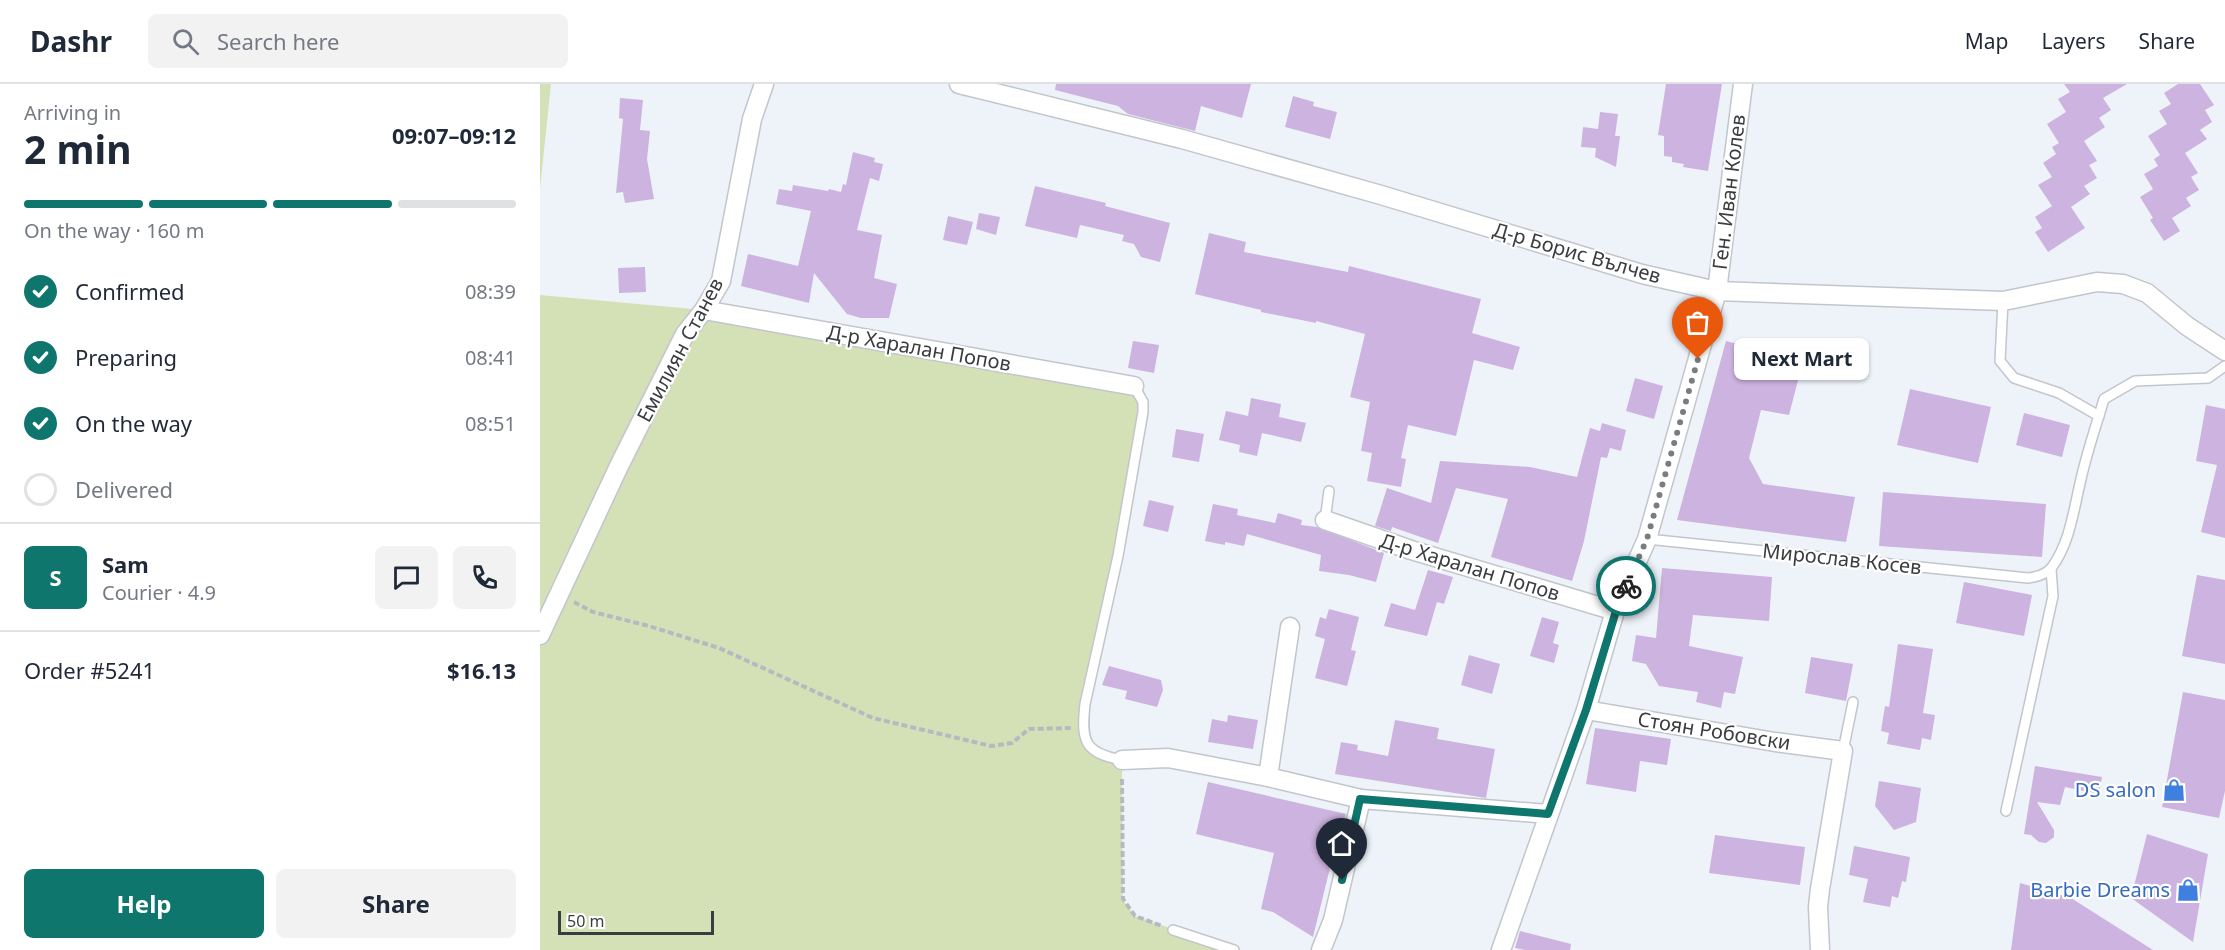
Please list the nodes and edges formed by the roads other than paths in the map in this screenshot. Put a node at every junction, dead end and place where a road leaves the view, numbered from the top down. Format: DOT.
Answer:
graph roads {
  1 [pos="764,84"];
  2 [pos="959,84"];
  3 [pos="1743,84"];
  4 [pos="1717,291"];
  5 [pos="2003,301"];
  6 [pos="704,310"];
  7 [pos="2225,351"];
  8 [pos="2225,366"];
  9 [pos="1134,386"];
  10 [pos="2099,416"];
  11 [pos="1329,491"];
  12 [pos="1325,520"];
  13 [pos="1647,539"];
  14 [pos="2051,570"];
  15 [pos="1616,611"];
  16 [pos="1290,627"];
  17 [pos="540,635"];
  18 [pos="1853,702"];
  19 [pos="1586,710"];
  20 [pos="1843,751"];
  21 [pos="1122,760"];
  22 [pos="1268,777"];
  23 [pos="1360,799"];
  24 [pos="2006,811"];
  25 [pos="1548,814"];
  26 [pos="1173,930"];
  27 [pos="1234,950"];
  28 [pos="1321,950"];
  29 [pos="1501,950"];
  30 [pos="1820,950"];
  1 -- 6 [label="street, Емилиян Станев"];
  2 -- 4 [label="street, Д-р Борис Вълчев"];
  3 -- 4 [label="street, Ген. Иван Колев"];
  4 -- 5 [label="street, Д-р Борис Вълчев"];
  4 -- 13 [label="street, Ген. Иван Колев"];
  5 -- 7 [label="street, Д-р Борис Вълчев"];
  5 -- 10 [label="lane"];
  6 -- 9 [label="street, Д-р Харалан Попов"];
  6 -- 17 [label="street, Емилиян Станев"];
  8 -- 10 [label="lane"];
  9 -- 21 [label="lane"];
  10 -- 14 [label="lane"];
  11 -- 12 [label="lane"];
  12 -- 15 [label="street, Д-р Харалан Попов"];
  13 -- 14 [label="lane, Мирослав Косев"];
  13 -- 15 [label="street, Ген. Иван Колев"];
  14 -- 24 [label="lane"];
  15 -- 19 [label="street, Ген. Иван Колев"];
  16 -- 22 [label="street"];
  18 -- 20 [label="lane"];
  19 -- 20 [label="street, Стоян Робовски"];
  19 -- 25 [label="street, Ген. Иван Колев"];
  20 -- 30 [label="street"];
  21 -- 22 [label="street"];
  22 -- 23 [label="street"];
  23 -- 25 [label="street"];
  23 -- 28 [label="street"];
  25 -- 29 [label="street, Ген. Иван Колев"];
  26 -- 27 [label="lane"];
}
